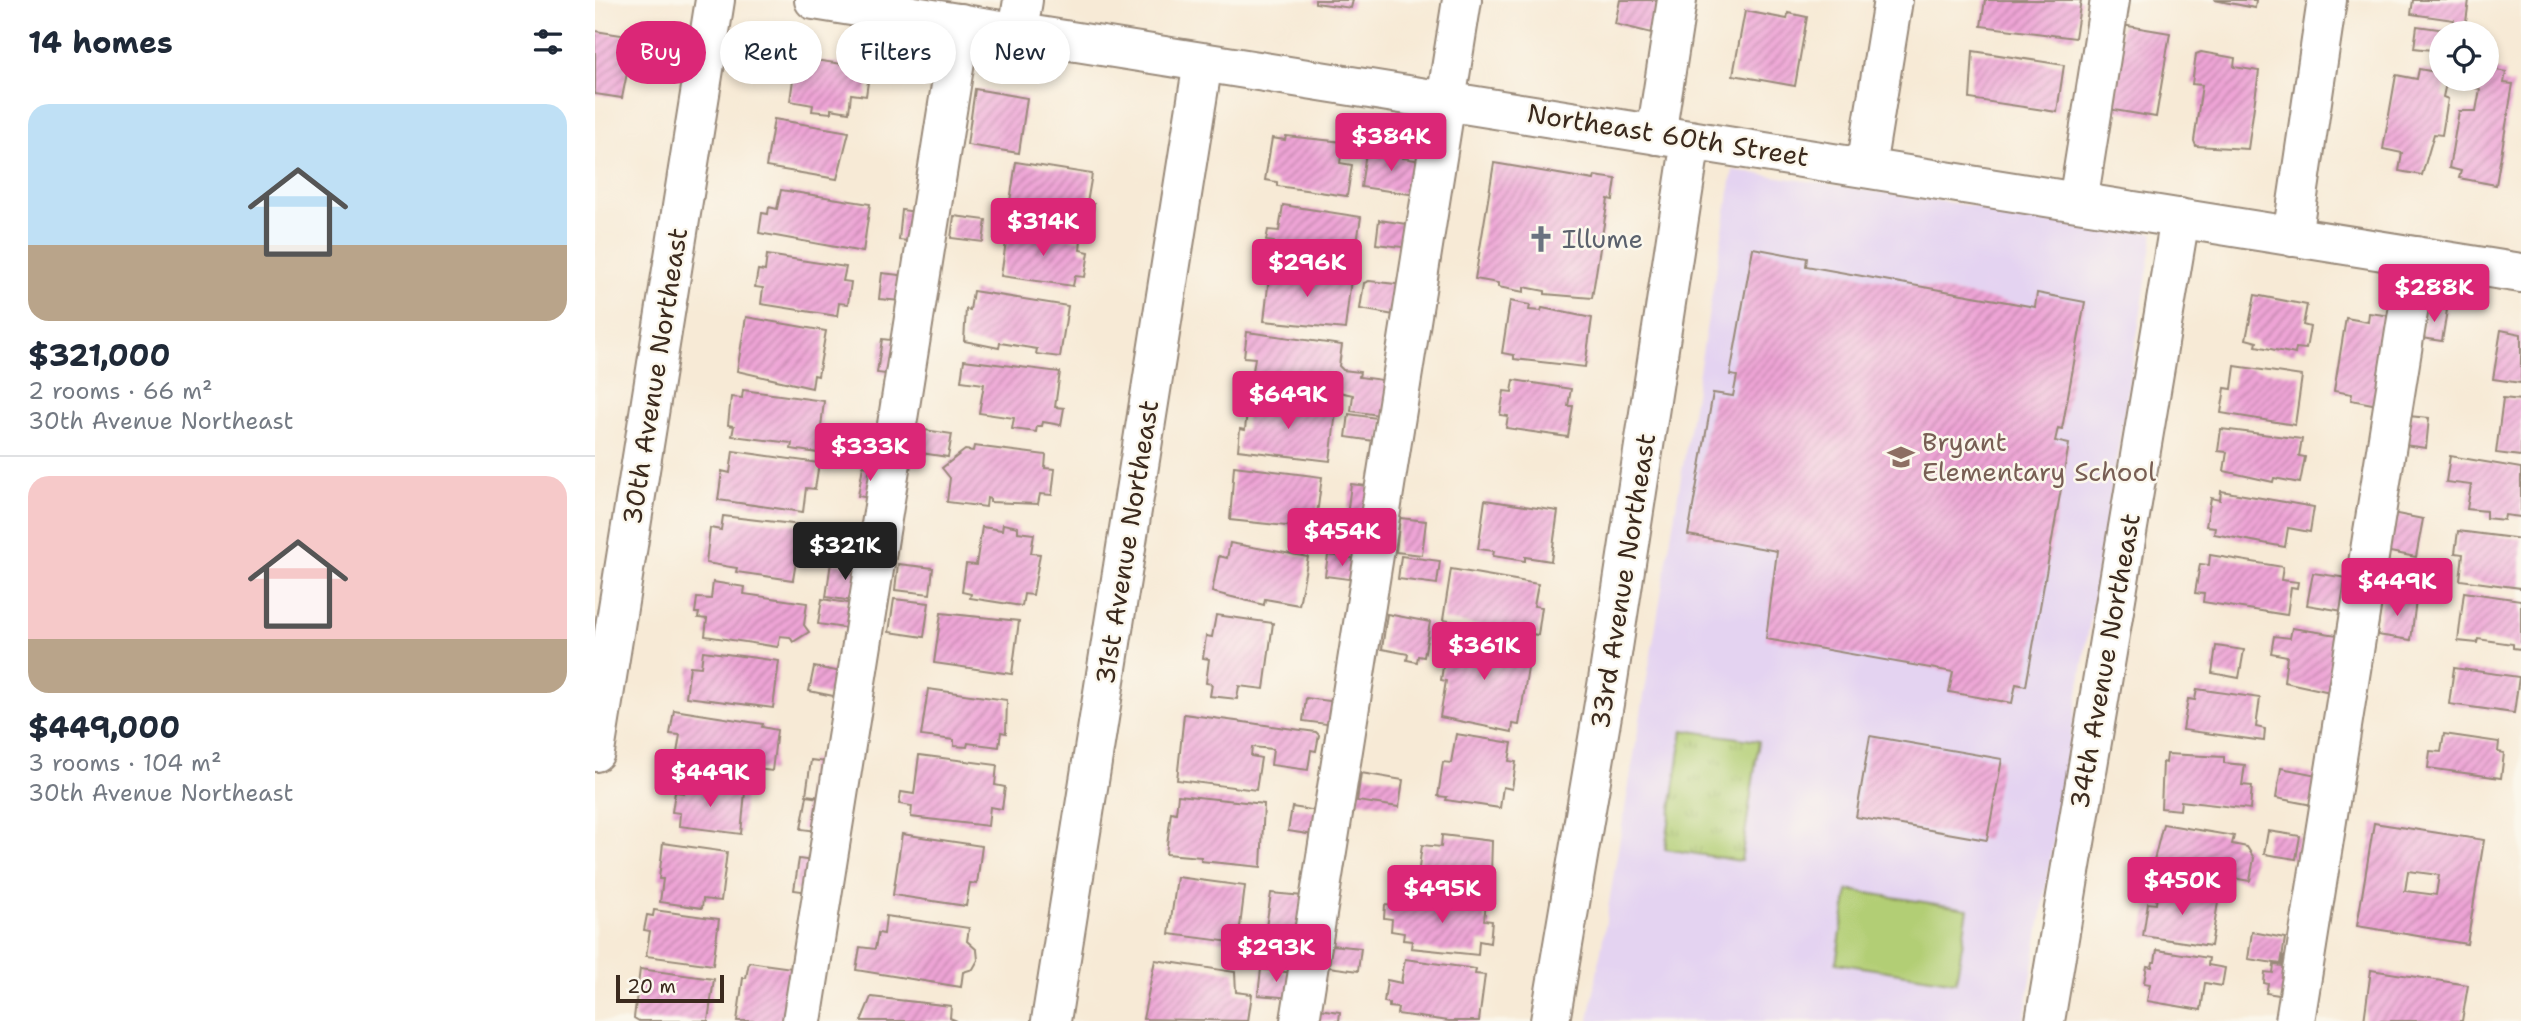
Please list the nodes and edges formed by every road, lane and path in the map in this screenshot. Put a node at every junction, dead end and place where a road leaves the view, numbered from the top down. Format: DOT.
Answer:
graph roads {
  1 [pos="715,0"];
  2 [pos="814,0"];
  3 [pos="1462,0"];
  4 [pos="1677,0"];
  5 [pos="1893,0"];
  6 [pos="2110,0"];
  7 [pos="2327,0"];
  8 [pos="1021,16"];
  9 [pos="961,23"];
  10 [pos="1203,62"];
  11 [pos="1446,99"];
  12 [pos="1674,137"];
  13 [pos="1866,167"];
  14 [pos="2078,202"];
  15 [pos="2179,218"];
  16 [pos="2292,237"];
  17 [pos="2417,256"];
  18 [pos="2521,273"];
  19 [pos="595,752"];
  20 [pos="801,1021"];
  21 [pos="1051,1021"];
  22 [pos="1300,1021"];
  23 [pos="1550,1021"];
  24 [pos="2045,1021"];
  25 [pos="2295,1021"];
  1 -- 19 [label="street, 30th Avenue Northeast"];
  2 -- 9 [label="street, Northeast 60th Street"];
  3 -- 11 [label="street"];
  4 -- 12 [label="street, 33rd Avenue Northeast"];
  5 -- 13 [label="street"];
  6 -- 14 [label="street"];
  7 -- 16 [label="street"];
  8 -- 9 [label="street, Northeast 60th Street"];
  8 -- 10 [label="street, Northeast 60th Street"];
  9 -- 20 [label="street"];
  10 -- 11 [label="street, Northeast 60th Street"];
  10 -- 21 [label="street, 31st Avenue Northeast"];
  11 -- 12 [label="street, Northeast 60th Street"];
  11 -- 22 [label="street"];
  12 -- 13 [label="street, Northeast 60th Street"];
  12 -- 23 [label="street, 33rd Avenue Northeast"];
  13 -- 14 [label="street, Northeast 60th Street"];
  14 -- 15 [label="street, Northeast 60th Street"];
  15 -- 16 [label="street, Northeast 60th Street"];
  15 -- 24 [label="street, 34th Avenue Northeast"];
  16 -- 17 [label="street, Northeast 60th Street"];
  17 -- 18 [label="street, Northeast 60th Street"];
  17 -- 25 [label="street"];
}
